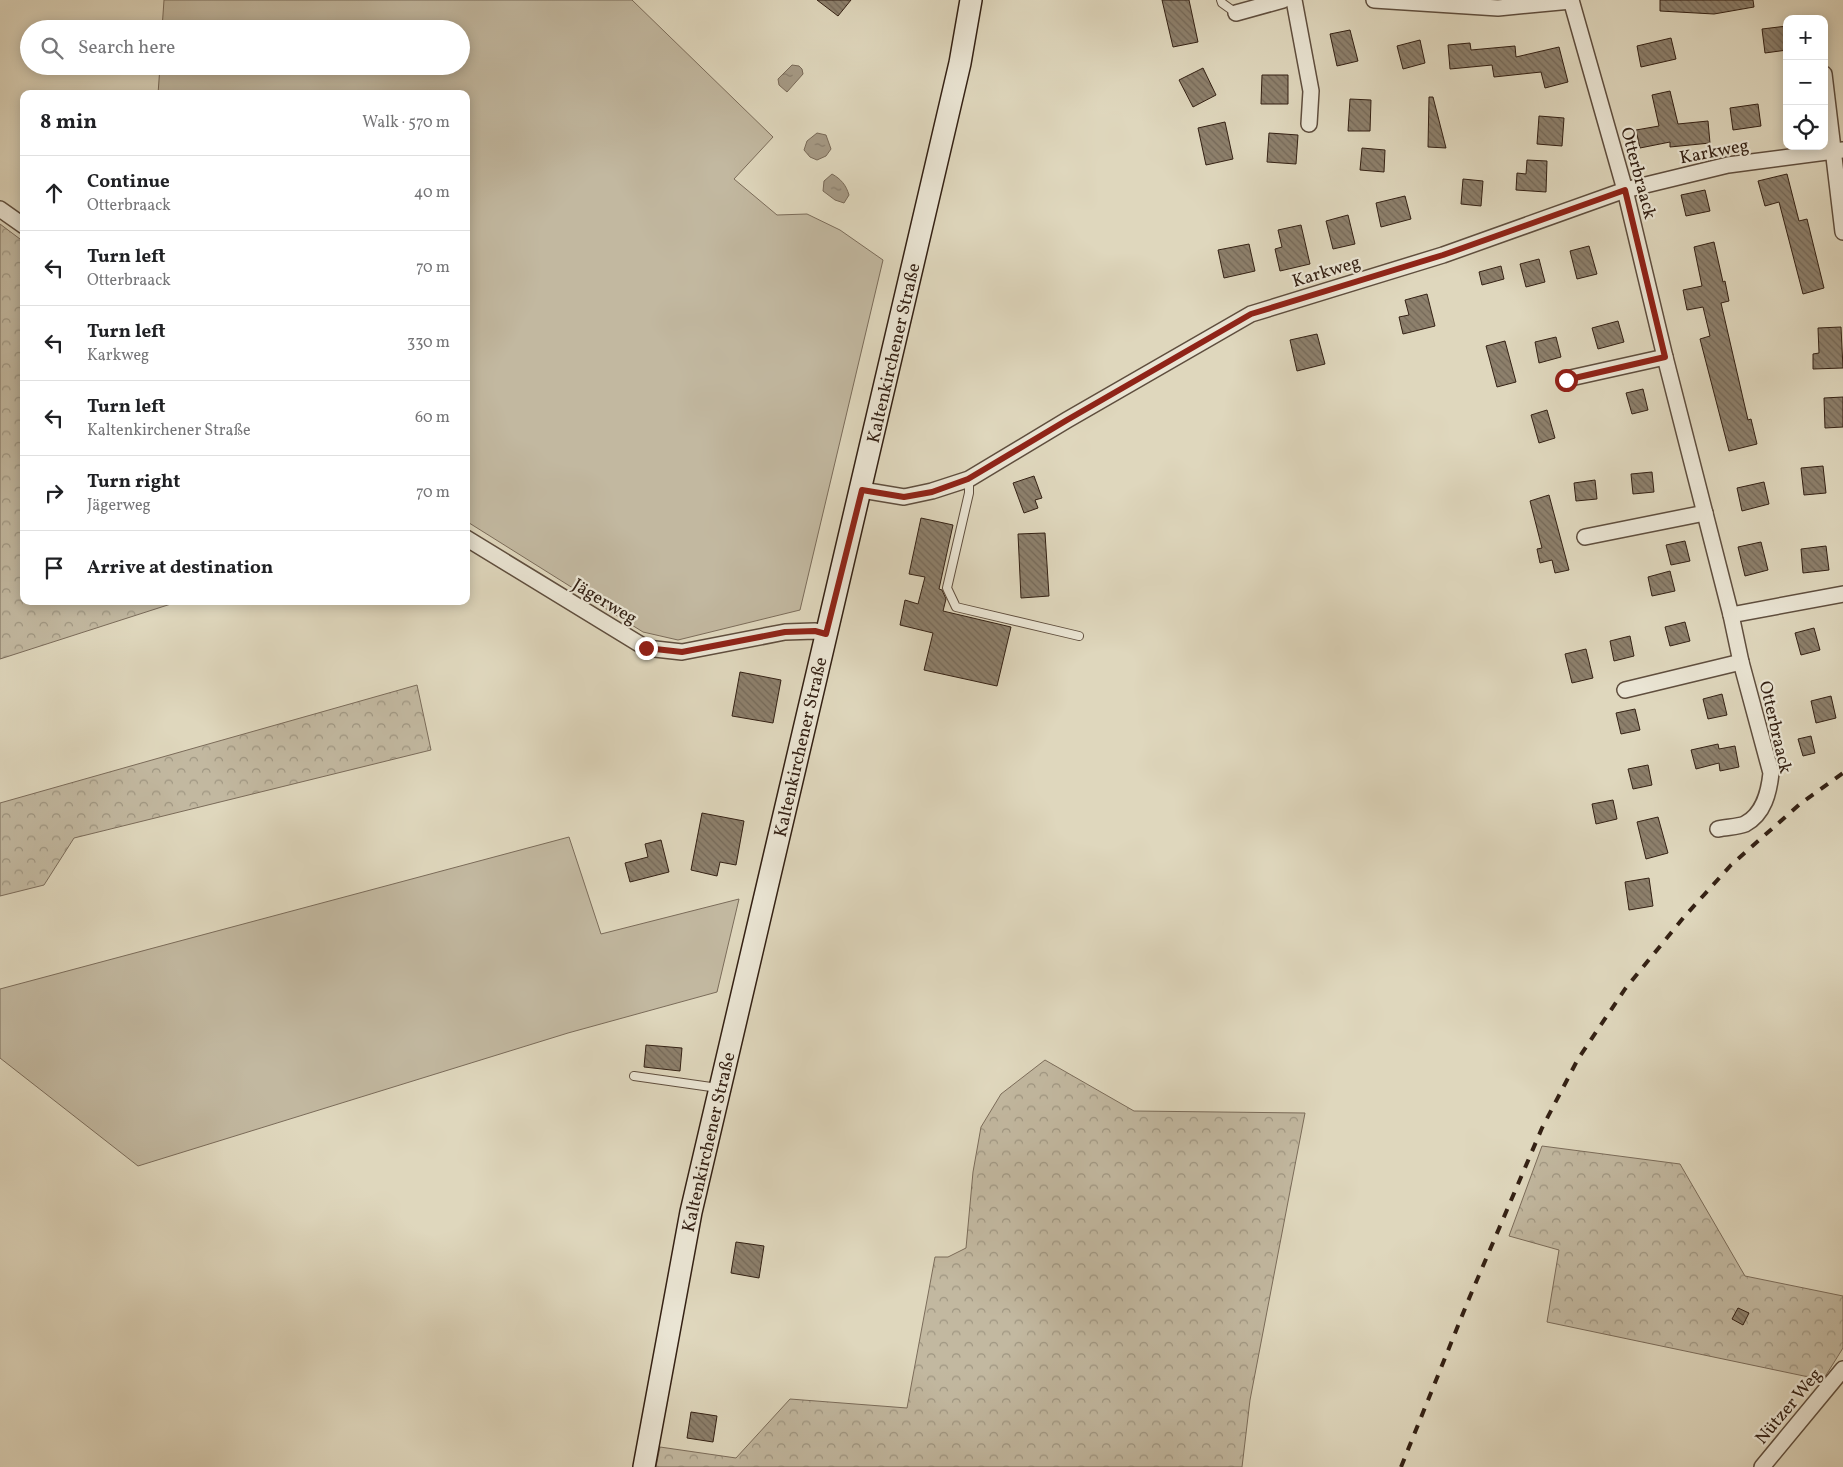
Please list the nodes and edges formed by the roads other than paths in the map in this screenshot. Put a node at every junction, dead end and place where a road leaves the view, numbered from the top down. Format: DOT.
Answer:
graph roads {
  1 [pos="971,0"];
  2 [pos="1221,0"];
  3 [pos="1283,0"];
  4 [pos="1294,0"];
  5 [pos="1374,0"];
  6 [pos="1571,1"];
  7 [pos="1236,13"];
  8 [pos="1828,96"];
  9 [pos="1309,124"];
  10 [pos="1838,151"];
  11 [pos="1625,190"];
  12 [pos="0,209"];
  13 [pos="20,223"];
  14 [pos="1843,232"];
  15 [pos="1665,357"];
  16 [pos="1566,380"];
  17 [pos="968,479"];
  18 [pos="862,490"];
  19 [pos="1706,513"];
  20 [pos="1585,537"];
  21 [pos="470,540"];
  22 [pos="1843,594"];
  23 [pos="1731,615"];
  24 [pos="826,634"];
  25 [pos="1079,636"];
  26 [pos="1741,662"];
  27 [pos="1624,690"];
  28 [pos="1718,829"];
  29 [pos="634,1076"];
  30 [pos="720,1089"];
  31 [pos="1843,1368"];
  32 [pos="644,1467"];
  33 [pos="1762,1467"];
  1 -- 18 [label="main road, Kaltenkirchener Straße"];
  2 -- 7 [label="lane"];
  3 -- 7 [label="street"];
  4 -- 9 [label="street"];
  5 -- 6 [label="street"];
  6 -- 11 [label="street, Otterbraack"];
  8 -- 10 [label="street"];
  10 -- 11 [label="street, Karkweg"];
  10 -- 14 [label="street"];
  11 -- 15 [label="street, Otterbraack"];
  11 -- 17 [label="street, Karkweg"];
  12 -- 13 [label="street"];
  15 -- 16 [label="street"];
  15 -- 19 [label="street, Otterbraack"];
  17 -- 18 [label="street, Karkweg"];
  17 -- 25 [label="lane"];
  18 -- 24 [label="main road, Kaltenkirchener Straße"];
  19 -- 20 [label="street"];
  19 -- 23 [label="street, Otterbraack"];
  21 -- 24 [label="street, Jägerweg"];
  22 -- 23 [label="street"];
  23 -- 26 [label="street, Otterbraack"];
  24 -- 30 [label="main road, Kaltenkirchener Straße"];
  26 -- 27 [label="street, Otterbraack"];
  26 -- 28 [label="street, Otterbraack"];
  29 -- 30 [label="lane"];
  30 -- 32 [label="main road, Kaltenkirchener Straße"];
  31 -- 33 [label="street, Nützer Weg"];
}
